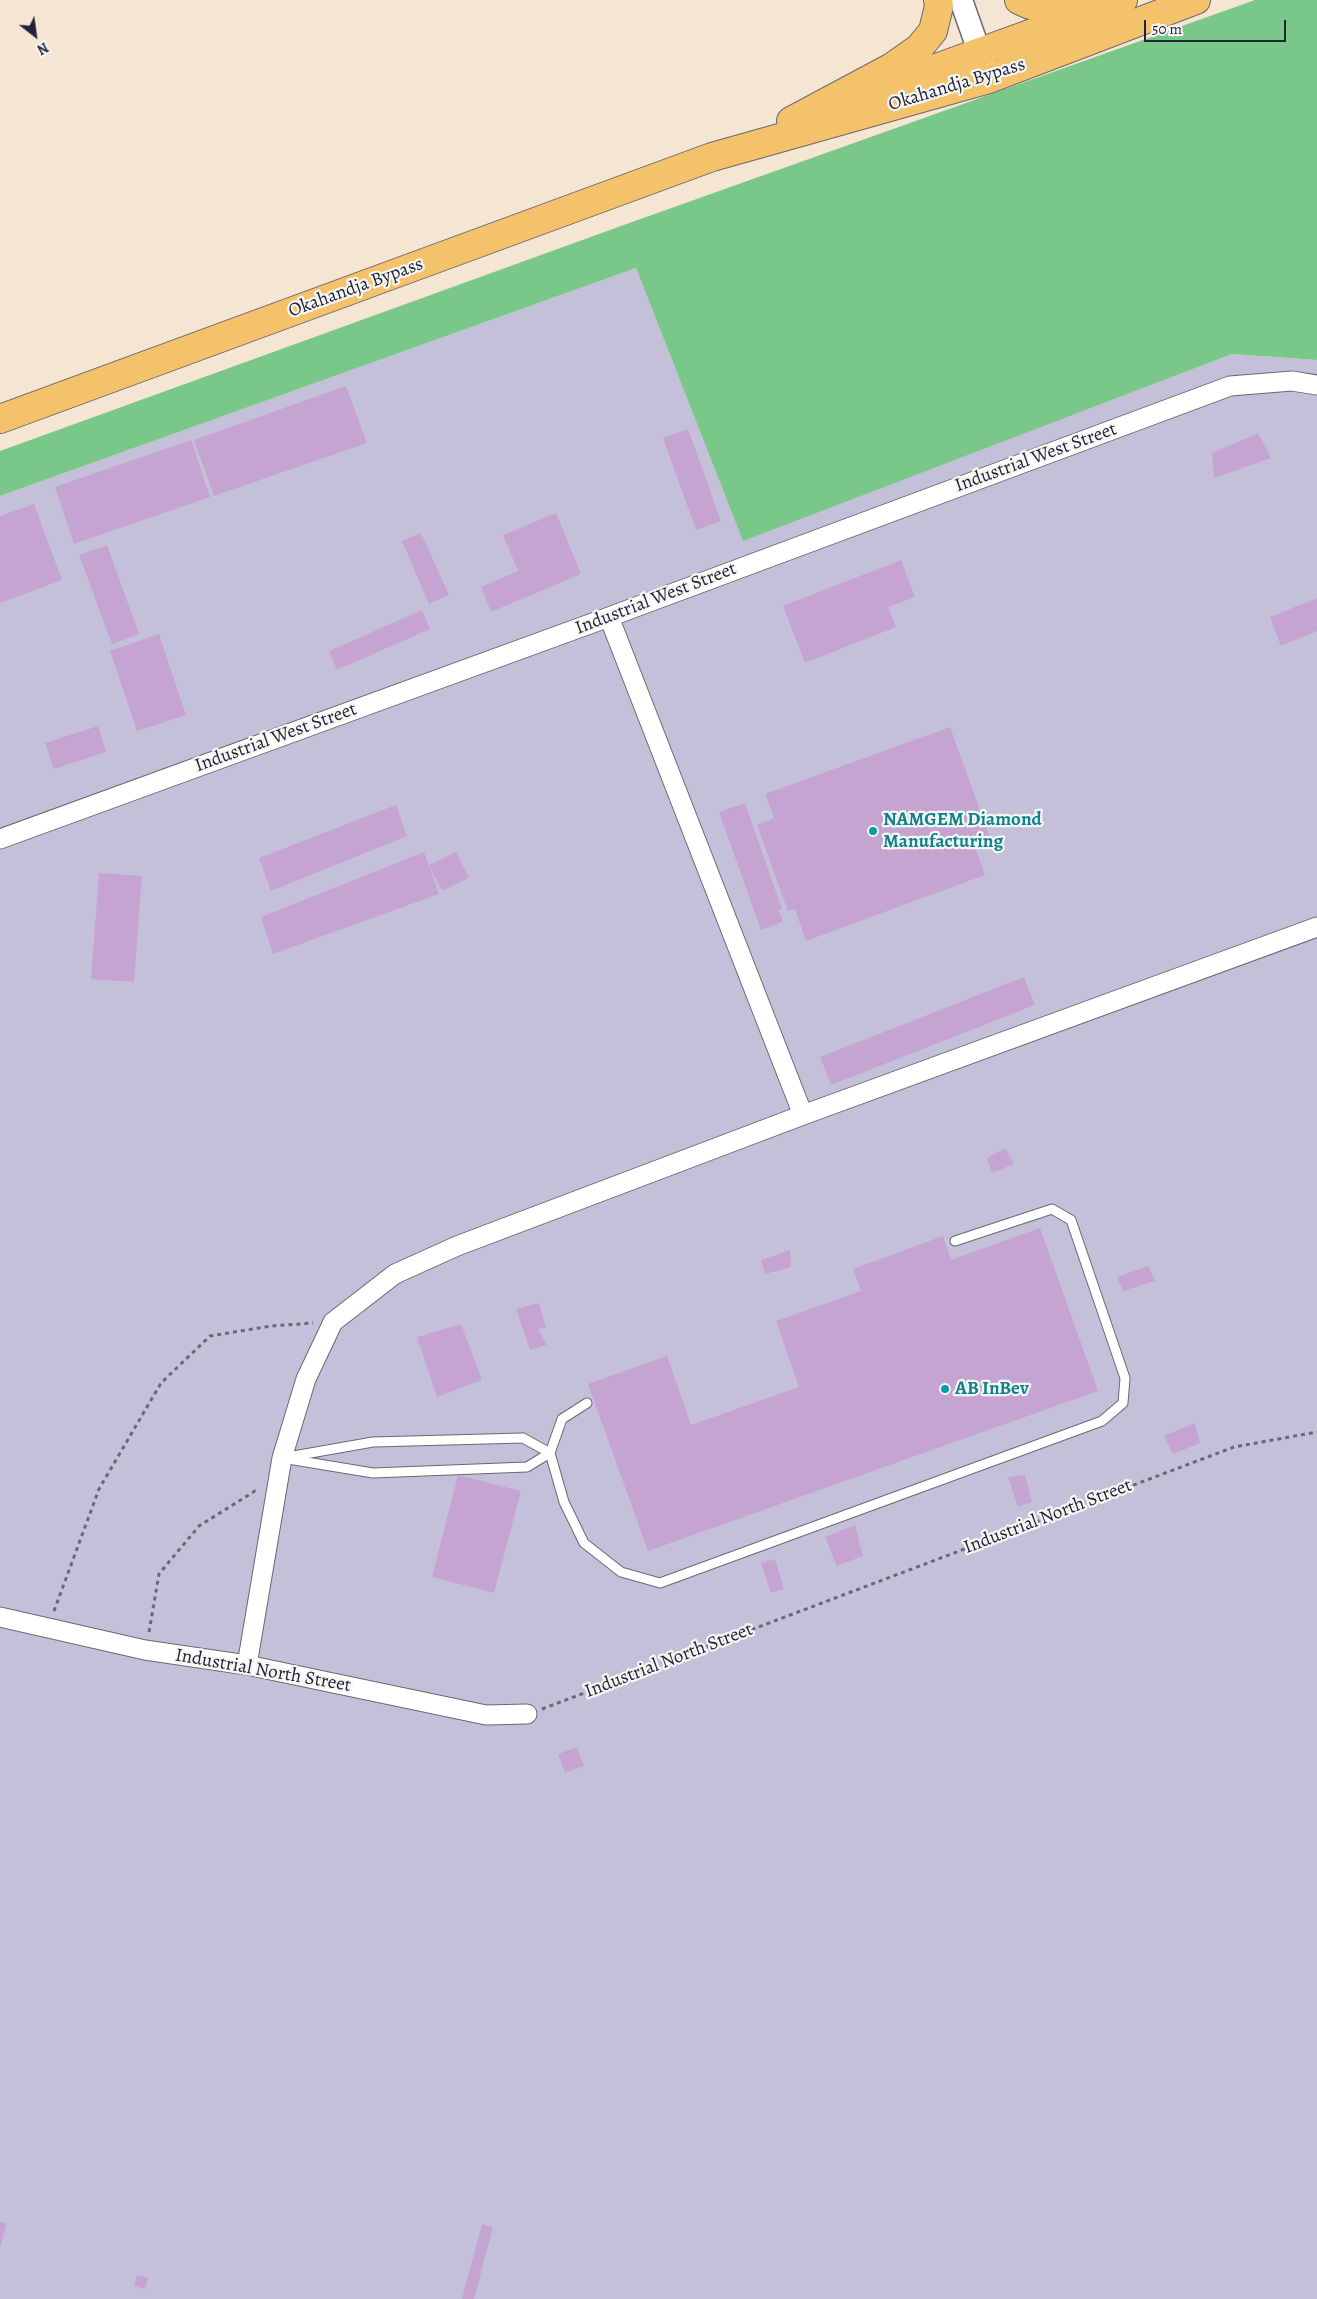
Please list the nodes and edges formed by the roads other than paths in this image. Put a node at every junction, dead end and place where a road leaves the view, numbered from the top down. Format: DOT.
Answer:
graph roads {
  1 [pos="938,0"];
  2 [pos="961,0"];
  3 [pos="1019,0"];
  4 [pos="1088,0"];
  5 [pos="1123,0"];
  6 [pos="1196,0"];
  7 [pos="980,53"];
  8 [pos="989,79"];
  9 [pos="791,121"];
  10 [pos="712,157"];
  11 [pos="1317,385"];
  12 [pos="0,419"];
  13 [pos="609,617"];
  14 [pos="0,839"];
  15 [pos="1317,927"];
  16 [pos="803,1115"];
  17 [pos="955,1241"];
  18 [pos="587,1404"];
  19 [pos="550,1453"];
  20 [pos="282,1458"];
  21 [pos="0,1617"];
  22 [pos="247,1665"];
  23 [pos="527,1714"];
  1 -- 9 [label="highway"];
  2 -- 7 [label="street"];
  3 -- 4 [label="highway"];
  5 -- 7 [label="highway, Okahandja Bypass"];
  6 -- 8 [label="highway, Okahandja Bypass"];
  7 -- 8 [label="street"];
  7 -- 9 [label="highway, Okahandja Bypass"];
  8 -- 10 [label="highway, Okahandja Bypass"];
  9 -- 10 [label="highway, Okahandja Bypass"];
  10 -- 12 [label="highway, Okahandja Bypass"];
  11 -- 13 [label="street, Industrial West Street"];
  13 -- 14 [label="street, Industrial West Street"];
  13 -- 16 [label="street"];
  15 -- 16 [label="street"];
  16 -- 20 [label="street"];
  17 -- 19 [label="lane"];
  18 -- 19 [label="lane"];
  19 -- 20 [label="lane"];
  19 -- 20 [label="lane"];
  20 -- 22 [label="street"];
  21 -- 22 [label="street, Industrial North Street"];
  22 -- 23 [label="street, Industrial North Street"];
}
